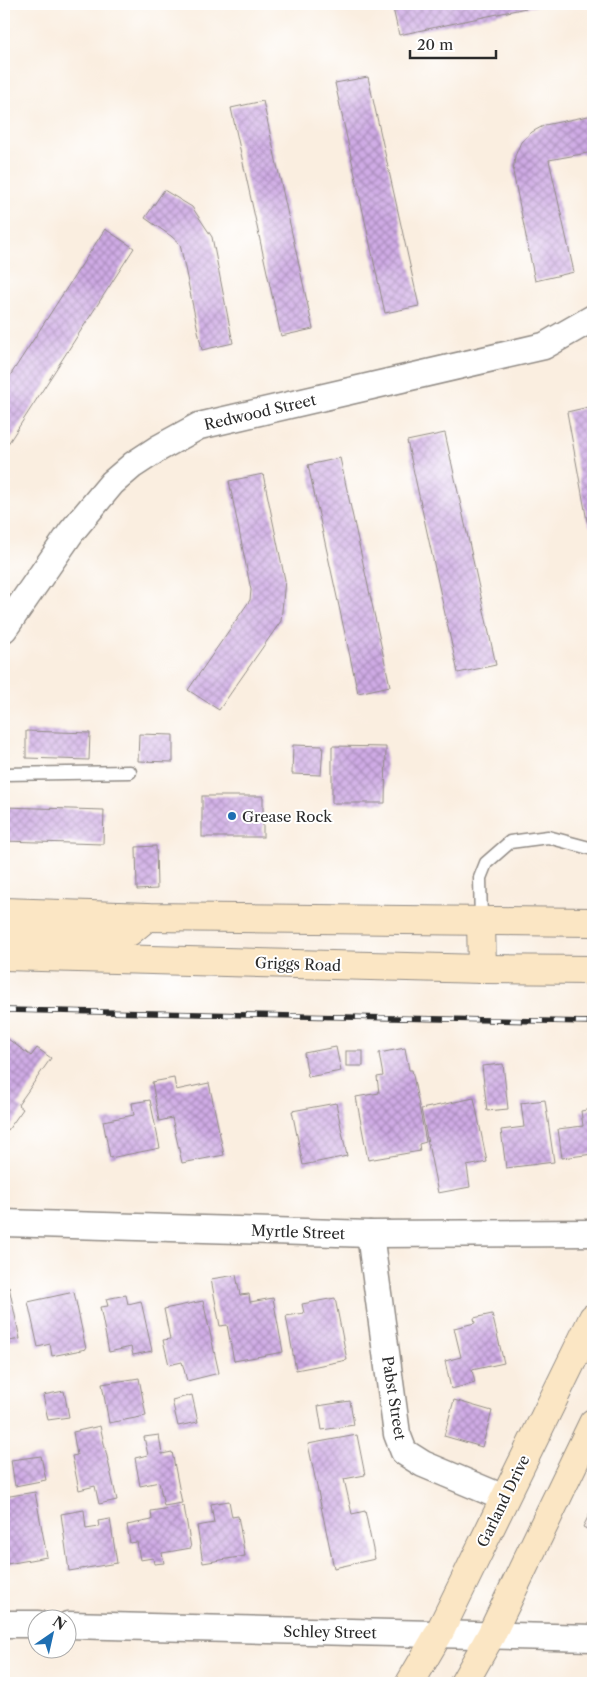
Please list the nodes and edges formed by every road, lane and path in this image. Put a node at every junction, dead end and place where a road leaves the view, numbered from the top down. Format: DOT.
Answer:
graph roads {
  1 [pos="593,318"];
  2 [pos="4,629"];
  3 [pos="130,772"];
  4 [pos="4,774"];
  5 [pos="593,849"];
  6 [pos="4,912"];
  7 [pos="147,917"];
  8 [pos="481,921"];
  9 [pos="593,922"];
  10 [pos="4,935"];
  11 [pos="4,956"];
  12 [pos="482,970"];
  13 [pos="593,970"];
  14 [pos="4,1223"];
  15 [pos="593,1233"];
  16 [pos="370,1234"];
  17 [pos="593,1318"];
  18 [pos="593,1423"];
  19 [pos="504,1498"];
  20 [pos="4,1624"];
  21 [pos="28,1624"];
  22 [pos="78,1625"];
  23 [pos="438,1635"];
  24 [pos="490,1635"];
  25 [pos="593,1638"];
  26 [pos="410,1683"];
  27 [pos="464,1683"];
  1 -- 2 [label="street, Redwood Street"];
  3 -- 4 [label="lane"];
  5 -- 8 [label="lane"];
  6 -- 7 [label="main road"];
  7 -- 8 [label="main road"];
  7 -- 10 [label="main road"];
  8 -- 9 [label="main road"];
  8 -- 12 [label="main road"];
  11 -- 12 [label="main road, Griggs Road"];
  12 -- 13 [label="main road, Griggs Road"];
  14 -- 16 [label="street, Myrtle Street"];
  15 -- 16 [label="street, Myrtle Street"];
  16 -- 19 [label="street, Pabst Street"];
  17 -- 19 [label="main road, Garland Drive"];
  18 -- 24 [label="main road"];
  19 -- 23 [label="main road, Garland Drive"];
  20 -- 21 [label="street"];
  22 -- 23 [label="street, Schley Street"];
  23 -- 24 [label="street, Schley Street"];
  23 -- 26 [label="main road, Garland Drive"];
  24 -- 25 [label="street, Schley Street"];
  24 -- 27 [label="main road"];
}
